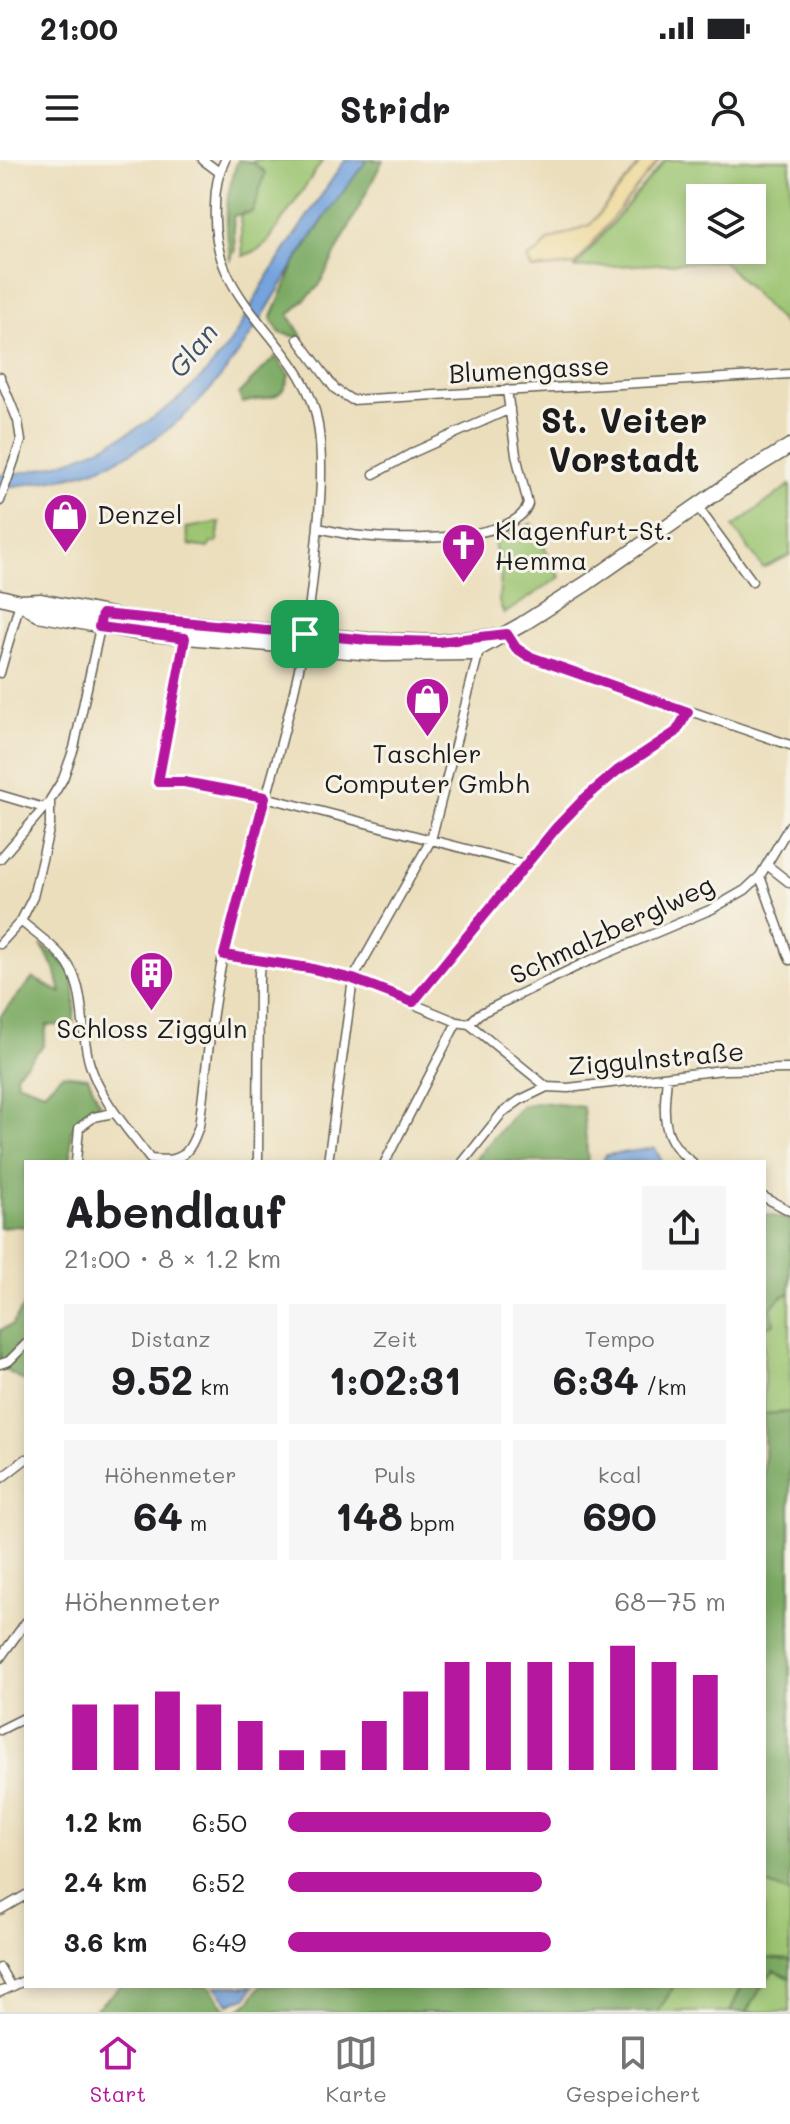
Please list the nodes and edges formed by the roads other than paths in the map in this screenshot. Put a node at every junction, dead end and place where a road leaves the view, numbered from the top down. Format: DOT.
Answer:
graph roads {
  1 [pos="203,160"];
  2 [pos="225,160"];
  3 [pos="219,172"];
  4 [pos="298,339"];
  5 [pos="790,374"];
  6 [pos="0,377"];
  7 [pos="507,390"];
  8 [pos="510,409"];
  9 [pos="790,446"];
  10 [pos="374,474"];
  11 [pos="1,498"];
  12 [pos="697,506"];
  13 [pos="318,528"];
  14 [pos="752,581"];
  15 [pos="0,597"];
  16 [pos="20,602"];
  17 [pos="101,621"];
  18 [pos="186,631"];
  19 [pos="507,634"];
  20 [pos="304,640"];
  21 [pos="481,644"];
  22 [pos="0,673"];
  23 [pos="688,712"];
  24 [pos="790,745"];
  25 [pos="0,795"];
  26 [pos="265,797"];
  27 [pos="47,804"];
  28 [pos="790,825"];
  29 [pos="431,840"];
  30 [pos="0,859"];
  31 [pos="524,864"];
  32 [pos="767,865"];
  33 [pos="760,876"];
  34 [pos="790,883"];
  35 [pos="21,921"];
  36 [pos="0,944"];
  37 [pos="224,955"];
  38 [pos="790,960"];
  39 [pos="261,961"];
  40 [pos="353,979"];
  41 [pos="413,1002"];
  42 [pos="457,1022"];
  43 [pos="469,1024"];
  44 [pos="790,1069"];
  45 [pos="667,1077"];
  46 [pos="547,1087"];
  47 [pos="113,1113"];
  48 [pos="76,1160"];
  49 [pos="148,1160"];
  50 [pos="174,1160"];
  51 [pos="258,1160"];
  52 [pos="328,1160"];
  53 [pos="386,1160"];
  54 [pos="465,1160"];
  55 [pos="690,1160"];
  56 [pos="766,1198"];
  57 [pos="790,1211"];
  58 [pos="24,1346"];
  59 [pos="0,1364"];
  60 [pos="24,1461"];
  61 [pos="0,1479"];
  62 [pos="24,1625"];
  63 [pos="0,1658"];
  64 [pos="24,1718"];
  65 [pos="0,1730"];
  66 [pos="24,1896"];
  67 [pos="0,1910"];
  68 [pos="0,1968"];
  69 [pos="24,1981"];
  70 [pos="11,1987"];
  71 [pos="0,1992"];
  1 -- 3 [label="street"];
  2 -- 3 [label="street"];
  3 -- 13 [label="street"];
  4 -- 7 [label="street, Blumengasse"];
  5 -- 7 [label="street, Blumengasse"];
  6 -- 11 [label="street"];
  7 -- 8 [label="street"];
  8 -- 10 [label="street"];
  8 -- 13 [label="street"];
  9 -- 12 [label="main road"];
  12 -- 14 [label="street"];
  12 -- 19 [label="main road"];
  13 -- 20 [label="street"];
  15 -- 16 [label="main road"];
  16 -- 17 [label="main road"];
  16 -- 22 [label="street"];
  17 -- 18 [label="main road"];
  17 -- 27 [label="street"];
  18 -- 20 [label="main road"];
  18 -- 26 [label="street"];
  19 -- 21 [label="main road"];
  19 -- 23 [label="street"];
  20 -- 21 [label="main road"];
  20 -- 26 [label="street"];
  21 -- 29 [label="street"];
  23 -- 24 [label="street"];
  23 -- 31 [label="street"];
  25 -- 27 [label="street"];
  26 -- 29 [label="street"];
  26 -- 37 [label="street"];
  27 -- 30 [label="street"];
  27 -- 35 [label="street"];
  28 -- 32 [label="street, Schmalzberglweg"];
  29 -- 31 [label="street"];
  29 -- 40 [label="street"];
  31 -- 41 [label="street"];
  32 -- 33 [label="street, Schmalzberglweg"];
  32 -- 34 [label="street"];
  33 -- 38 [label="street"];
  33 -- 43 [label="street, Schmalzberglweg"];
  35 -- 36 [label="street"];
  35 -- 47 [label="street"];
  37 -- 39 [label="street, Ziggulnstraße"];
  37 -- 50 [label="street"];
  39 -- 40 [label="street, Ziggulnstraße"];
  39 -- 51 [label="street"];
  40 -- 41 [label="street, Ziggulnstraße"];
  40 -- 52 [label="street"];
  41 -- 42 [label="street, Ziggulnstraße"];
  42 -- 43 [label="street, Ziggulnstraße"];
  42 -- 53 [label="street"];
  43 -- 46 [label="street, Ziggulnstraße"];
  44 -- 45 [label="street, Ziggulnstraße"];
  45 -- 46 [label="street, Ziggulnstraße"];
  45 -- 55 [label="street"];
  46 -- 54 [label="street"];
  47 -- 48 [label="street"];
  47 -- 49 [label="street"];
  56 -- 57 [label="street"];
  58 -- 59 [label="street"];
  60 -- 61 [label="street"];
  62 -- 63 [label="street"];
  64 -- 65 [label="street"];
  66 -- 67 [label="street"];
  68 -- 70 [label="street"];
  69 -- 70 [label="street"];
  70 -- 71 [label="street"];
}
